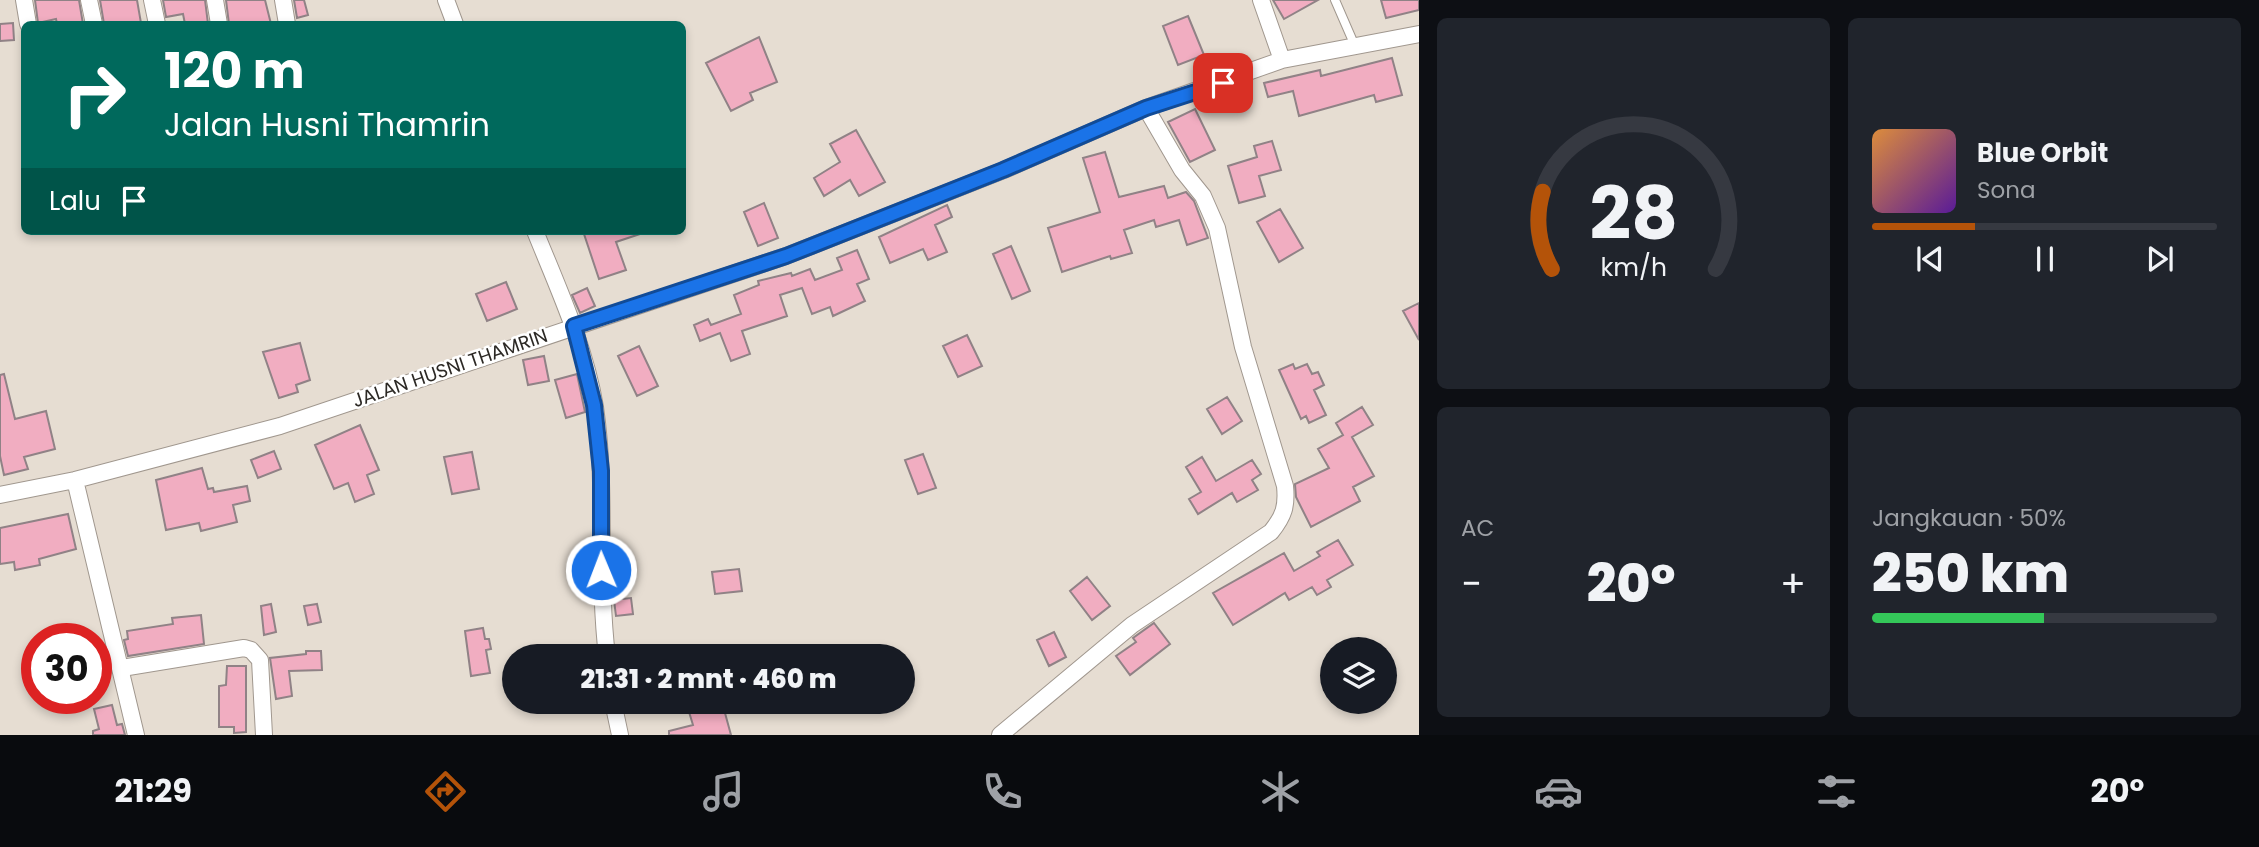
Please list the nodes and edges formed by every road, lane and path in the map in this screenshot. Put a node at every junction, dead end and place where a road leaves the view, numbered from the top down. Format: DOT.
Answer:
graph roads {
  1 [pos="24,0"];
  2 [pos="89,0"];
  3 [pos="152,0"];
  4 [pos="215,0"];
  5 [pos="283,0"];
  6 [pos="446,0"];
  7 [pos="1261,0"];
  8 [pos="1335,0"];
  9 [pos="28,21"];
  10 [pos="93,21"];
  11 [pos="156,21"];
  12 [pos="218,21"];
  13 [pos="286,21"];
  14 [pos="454,21"];
  15 [pos="1419,34"];
  16 [pos="1355,46"];
  17 [pos="1282,60"];
  18 [pos="1146,108"];
  19 [pos="537,235"];
  20 [pos="574,326"];
  21 [pos="75,480"];
  22 [pos="0,495"];
  23 [pos="606,644"];
  24 [pos="122,668"];
  25 [pos="616,714"];
  26 [pos="136,735"];
  27 [pos="264,735"];
  28 [pos="620,735"];
  29 [pos="1000,735"];
  1 -- 9 [label="street"];
  2 -- 10 [label="street"];
  3 -- 11 [label="street"];
  4 -- 12 [label="street"];
  5 -- 13 [label="street"];
  6 -- 14 [label="street"];
  7 -- 17 [label="street"];
  8 -- 16 [label="lane"];
  15 -- 16 [label="street, JALAN HUSNI THAMRIN"];
  16 -- 17 [label="street, JALAN HUSNI THAMRIN"];
  17 -- 18 [label="street, JALAN HUSNI THAMRIN"];
  18 -- 20 [label="street, JALAN HUSNI THAMRIN"];
  18 -- 29 [label="street"];
  19 -- 20 [label="street"];
  20 -- 21 [label="street, JALAN HUSNI THAMRIN"];
  20 -- 23 [label="street"];
  21 -- 22 [label="street, JALAN HUSNI THAMRIN"];
  21 -- 24 [label="street"];
  24 -- 26 [label="street"];
  24 -- 27 [label="street"];
  25 -- 28 [label="street"];
}
